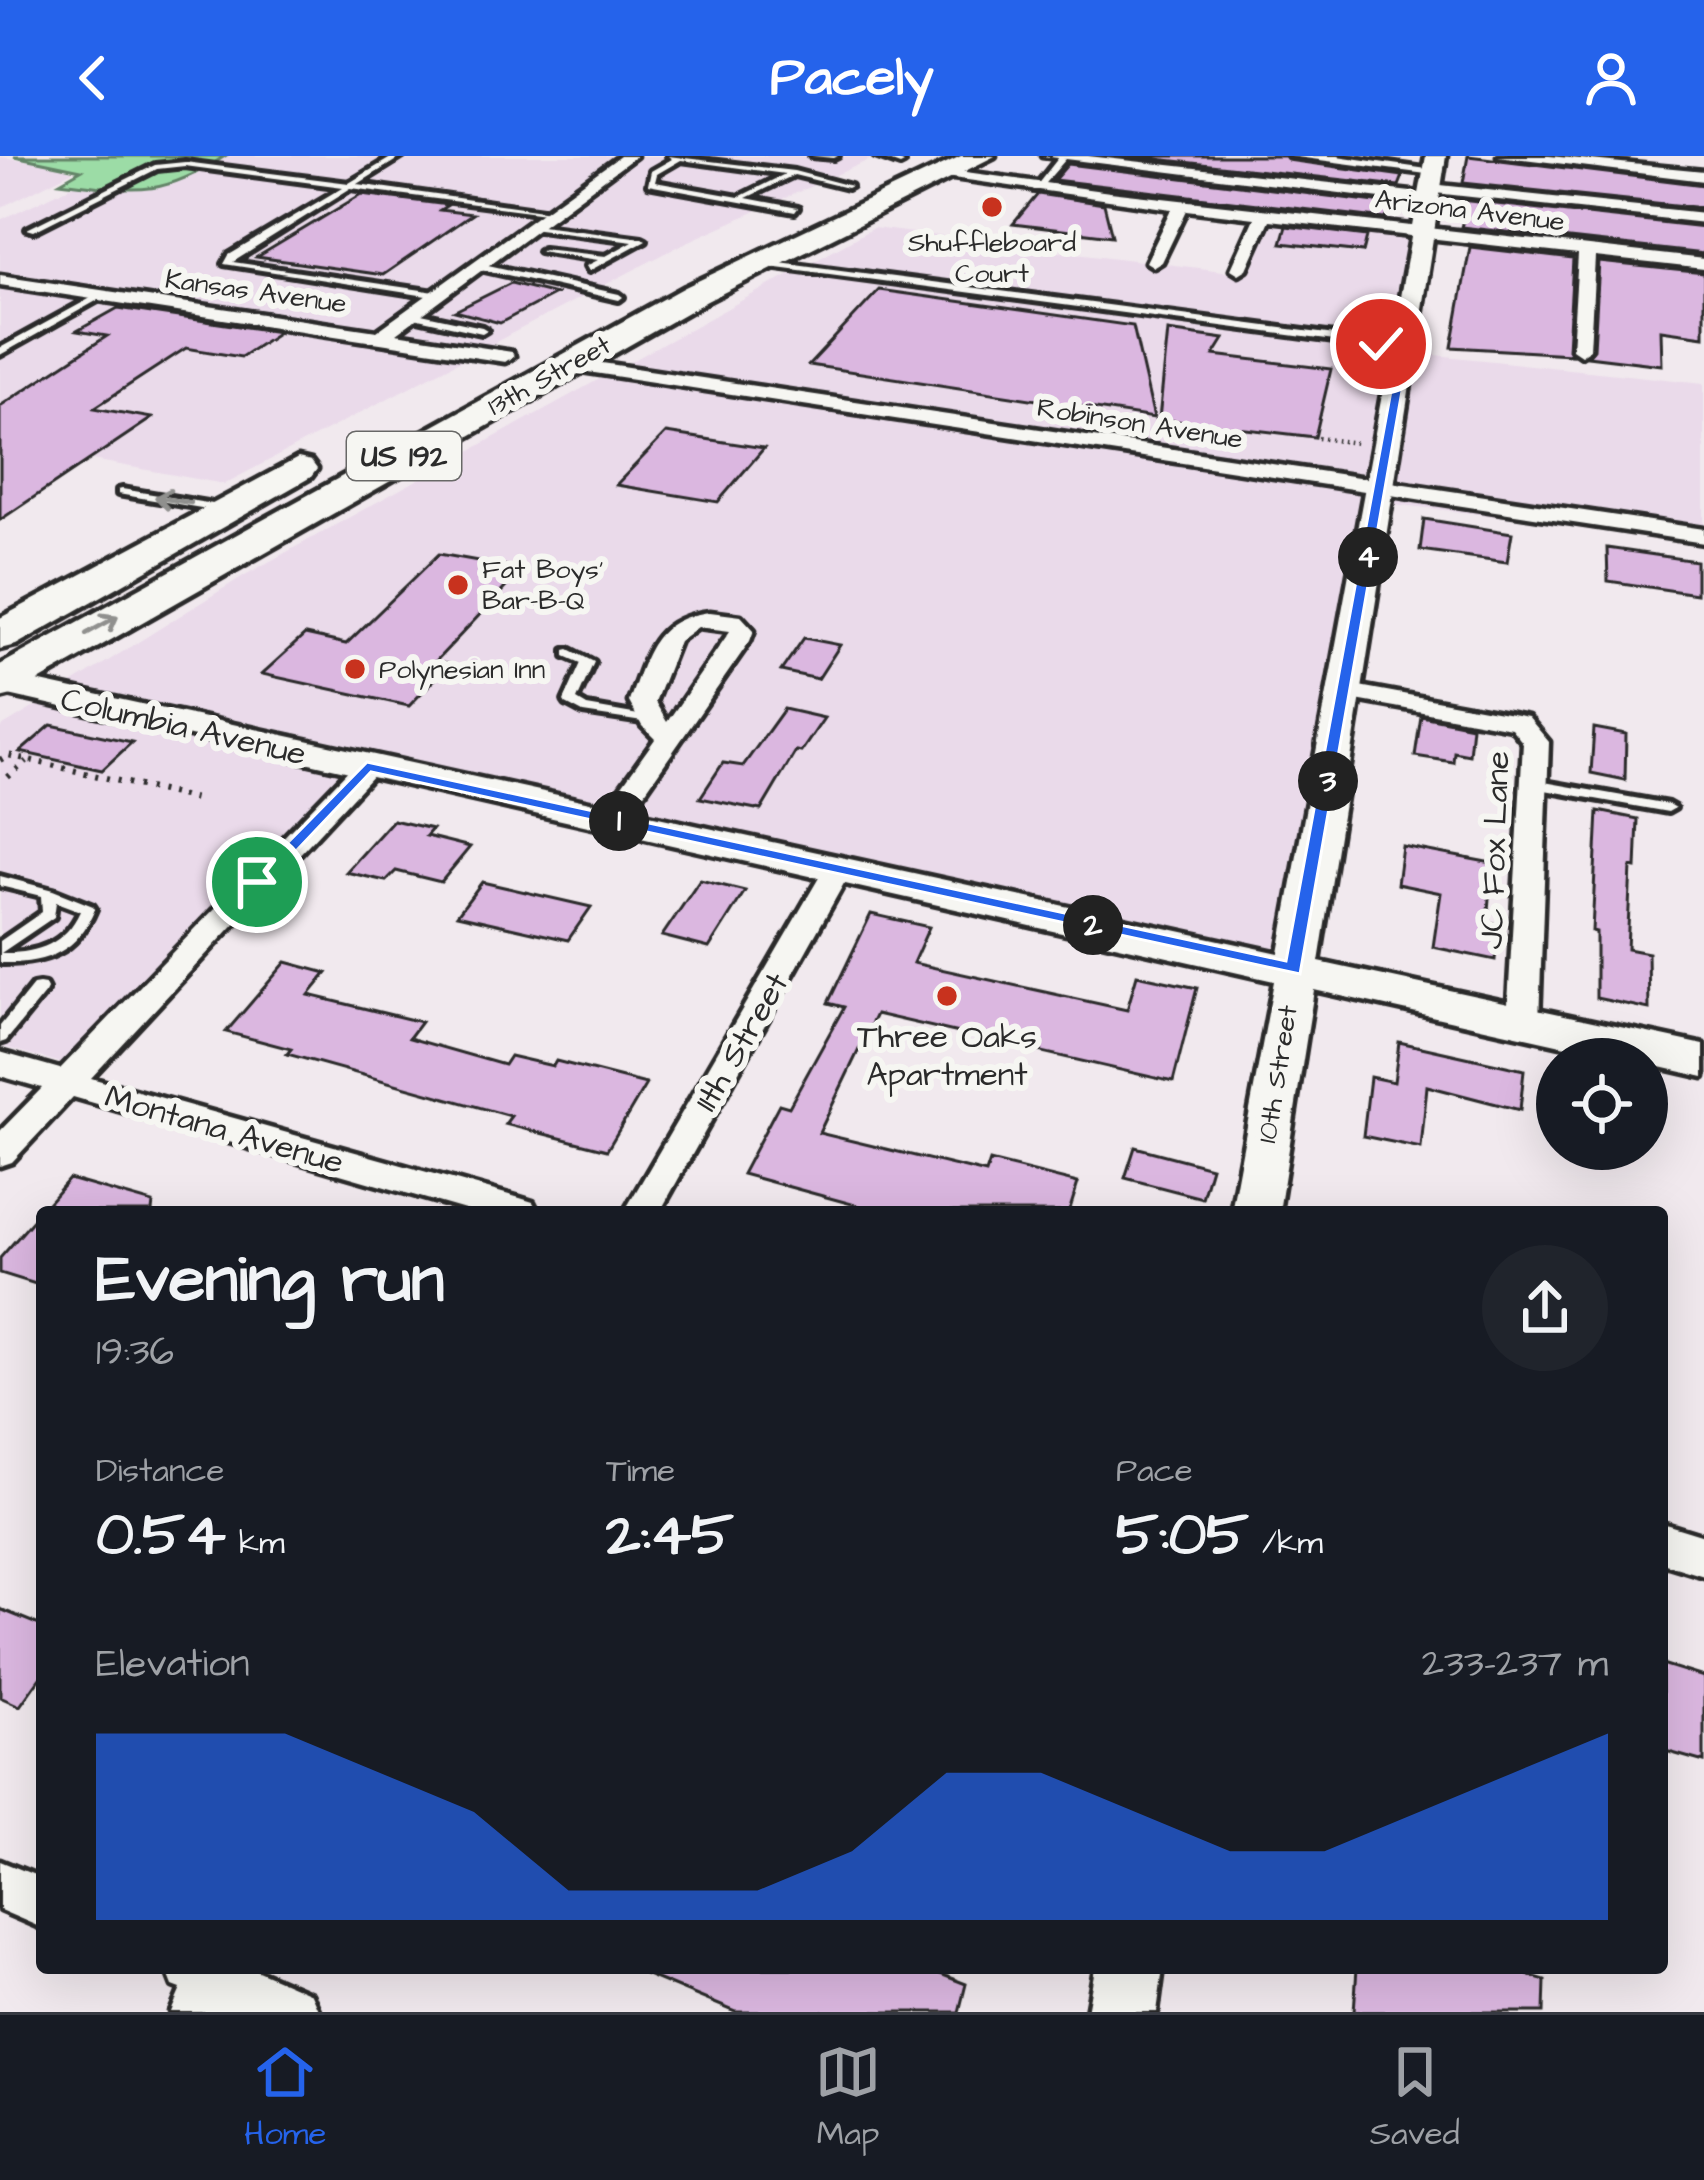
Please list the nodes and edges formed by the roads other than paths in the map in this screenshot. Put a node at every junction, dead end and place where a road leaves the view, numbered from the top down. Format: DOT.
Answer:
graph roads {
  1 [pos="399,156"];
  2 [pos="628,156"];
  3 [pos="667,156"];
  4 [pos="815,156"];
  5 [pos="834,156"];
  6 [pos="982,156"];
  7 [pos="1296,156"];
  8 [pos="1505,156"];
  9 [pos="1055,157"];
  10 [pos="680,158"];
  11 [pos="898,158"];
  12 [pos="942,164"];
  13 [pos="794,172"];
  14 [pos="1704,176"];
  15 [pos="351,185"];
  16 [pos="848,185"];
  17 [pos="1036,188"];
  18 [pos="1431,189"];
  19 [pos="743,197"];
  20 [pos="1183,205"];
  21 [pos="553,212"];
  22 [pos="1264,214"];
  23 [pos="1704,218"];
  24 [pos="534,226"];
  25 [pos="31,229"];
  26 [pos="568,230"];
  27 [pos="775,233"];
  28 [pos="1587,251"];
  29 [pos="608,258"];
  30 [pos="1154,262"];
  31 [pos="1704,264"];
  32 [pos="479,266"];
  33 [pos="589,268"];
  34 [pos="1239,268"];
  35 [pos="0,280"];
  36 [pos="651,280"];
  37 [pos="103,295"];
  38 [pos="439,296"];
  39 [pos="619,297"];
  40 [pos="412,315"];
  41 [pos="568,323"];
  42 [pos="382,336"];
  43 [pos="504,343"];
  44 [pos="1581,349"];
  45 [pos="1403,351"];
  46 [pos="0,352"];
  47 [pos="568,364"];
  48 [pos="447,388"];
  49 [pos="322,456"];
  50 [pos="402,457"];
  51 [pos="1381,488"];
  52 [pos="122,492"];
  53 [pos="225,508"];
  54 [pos="1704,536"];
  55 [pos="0,636"];
  56 [pos="568,653"];
  57 [pos="0,683"];
  58 [pos="1343,691"];
  59 [pos="660,730"];
  60 [pos="367,766"];
  61 [pos="1534,784"];
  62 [pos="1668,808"];
  63 [pos="612,819"];
  64 [pos="838,869"];
  65 [pos="0,881"];
  66 [pos="48,893"];
  67 [pos="0,948"];
  68 [pos="0,958"];
  69 [pos="1294,969"];
  70 [pos="38,989"];
  71 [pos="1523,1021"];
  72 [pos="0,1037"];
  73 [pos="1704,1061"];
  74 [pos="0,1064"];
  75 [pos="66,1082"];
  76 [pos="0,1153"];
  77 [pos="499,1206"];
  78 [pos="645,1206"];
  79 [pos="1256,1206"];
  80 [pos="1668,1546"];
  81 [pos="1704,1556"];
  82 [pos="0,1885"];
  83 [pos="36,1900"];
  84 [pos="1128,1974"];
  85 [pos="207,1982"];
  86 [pos="292,2012"];
  87 [pos="1122,2012"];
  1 -- 15 [label="lane"];
  2 -- 21 [label="street"];
  3 -- 10 [label="lane"];
  4 -- 5 [label="lane"];
  6 -- 12 [label="highway, 13th Street / US 192"];
  7 -- 18 [label="street"];
  8 -- 14 [label="street"];
  9 -- 17 [label="lane"];
  9 -- 18 [label="street"];
  10 -- 13 [label="lane"];
  10 -- 19 [label="lane"];
  11 -- 16 [label="highway, 13th Street / US 192"];
  11 -- 27 [label="highway"];
  12 -- 17 [label="street, Arizona Avenue"];
  12 -- 27 [label="highway, 13th Street / US 192"];
  13 -- 16 [label="lane"];
  13 -- 19 [label="lane"];
  15 -- 21 [label="lane"];
  15 -- 25 [label="lane"];
  15 -- 38 [label="lane"];
  16 -- 27 [label="highway, 13th Street / US 192"];
  17 -- 20 [label="street, Arizona Avenue"];
  18 -- 22 [label="street, Arizona Avenue"];
  18 -- 23 [label="street"];
  18 -- 28 [label="street, Arizona Avenue"];
  18 -- 45 [label="street, 10th Street"];
  19 -- 27 [label="lane"];
  20 -- 22 [label="street, Arizona Avenue"];
  20 -- 30 [label="street"];
  21 -- 24 [label="street"];
  22 -- 34 [label="street"];
  24 -- 26 [label="lane"];
  24 -- 32 [label="street"];
  26 -- 29 [label="lane"];
  26 -- 29 [label="lane"];
  27 -- 45 [label="lane"];
  27 -- 47 [label="highway, 13th Street / US 192"];
  28 -- 31 [label="street, Arizona Avenue"];
  28 -- 44 [label="street"];
  29 -- 33 [label="lane"];
  32 -- 38 [label="street"];
  32 -- 39 [label="lane"];
  35 -- 37 [label="street, Kansas Avenue"];
  36 -- 39 [label="highway, 13th Street"];
  37 -- 42 [label="street, Kansas Avenue"];
  37 -- 46 [label="lane"];
  38 -- 40 [label="street"];
  39 -- 41 [label="highway, 13th Street"];
  40 -- 42 [label="street"];
  40 -- 43 [label="lane"];
  42 -- 43 [label="street, Kansas Avenue"];
  43 -- 48 [label="highway, 13th Street / US 192"];
  43 -- 50 [label="highway"];
  45 -- 51 [label="street, 10th Street"];
  47 -- 50 [label="highway, 13th Street / US 192"];
  47 -- 51 [label="street, Robinson Avenue"];
  49 -- 53 [label="highway, US 192"];
  57 -- 50 [label="highway, 13th Street / US 192, one-way"];
  51 -- 54 [label="street, Robinson Avenue"];
  51 -- 58 [label="street, 10th Street"];
  53 -- 52 [label="lane, one-way"];
  53 -- 55 [label="highway, US 192"];
  56 -- 59 [label="lane"];
  57 -- 60 [label="street, Columbia Avenue"];
  58 -- 61 [label="street, JC Fox Lane"];
  58 -- 69 [label="street, 10th Street"];
  59 -- 63 [label="street"];
  60 -- 63 [label="street, Columbia Avenue"];
  60 -- 75 [label="street"];
  61 -- 62 [label="lane"];
  61 -- 71 [label="street, JC Fox Lane"];
  63 -- 64 [label="street, Columbia Avenue"];
  64 -- 69 [label="street, Columbia Avenue"];
  64 -- 78 [label="street, 11th Street"];
  65 -- 66 [label="lane"];
  66 -- 67 [label="lane"];
  66 -- 68 [label="lane"];
  69 -- 71 [label="street, Columbia Avenue"];
  69 -- 79 [label="street, 10th Street"];
  70 -- 72 [label="lane"];
  71 -- 73 [label="street, Columbia Avenue"];
  74 -- 75 [label="street, Montana Avenue"];
  75 -- 76 [label="street"];
  75 -- 77 [label="street, Montana Avenue"];
  80 -- 81 [label="street"];
  82 -- 83 [label="street"];
  84 -- 87 [label="street"];
  85 -- 86 [label="street"];
}
